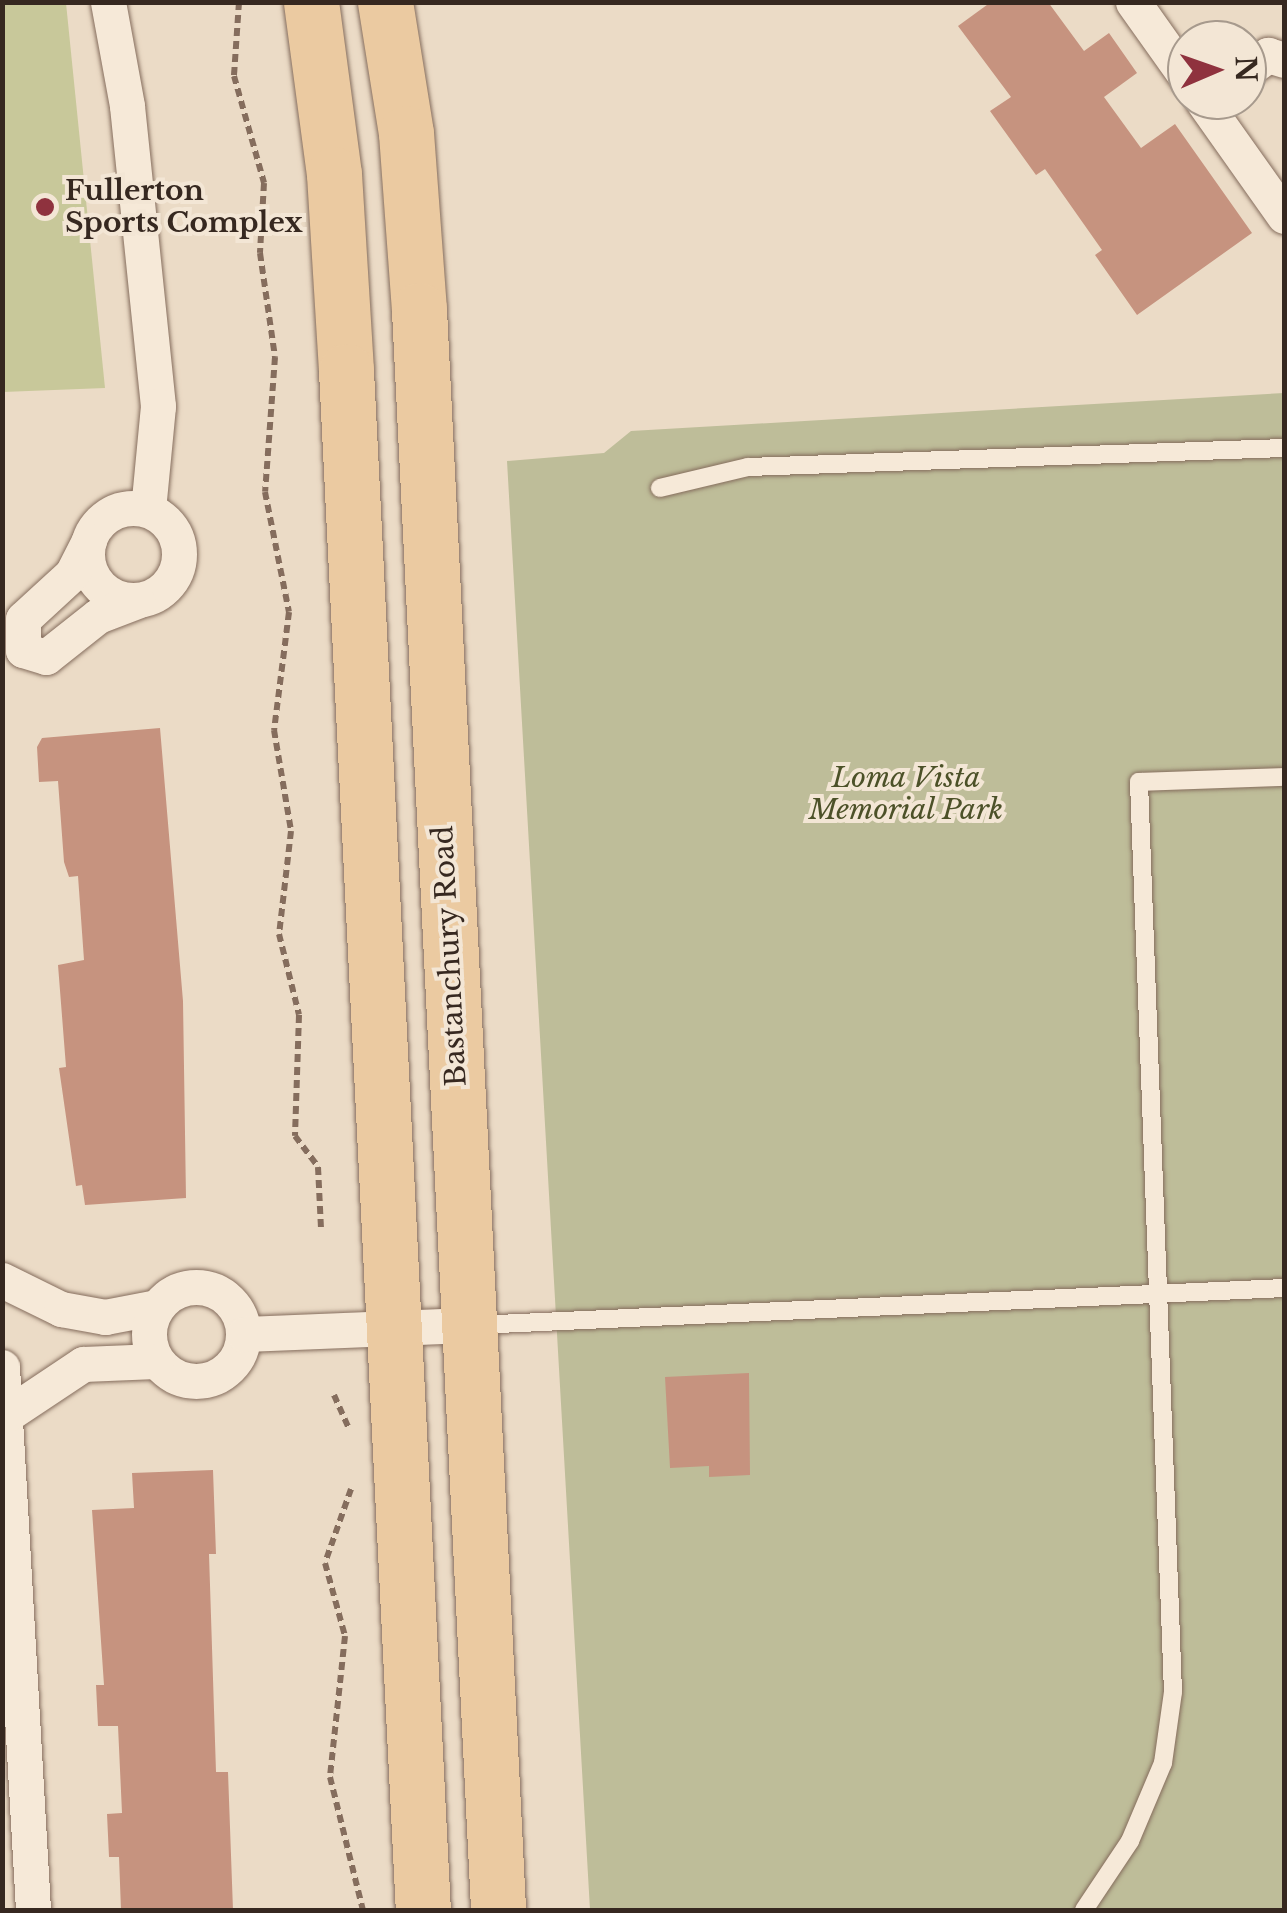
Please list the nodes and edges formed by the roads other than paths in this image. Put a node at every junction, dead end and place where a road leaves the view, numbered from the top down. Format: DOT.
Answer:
graph roads {
  1 [pos="108,2"];
  2 [pos="310,2"];
  3 [pos="385,2"];
  4 [pos="1133,2"];
  5 [pos="1167,50"];
  6 [pos="1217,120"];
  7 [pos="1284,216"];
  8 [pos="1284,448"];
  9 [pos="660,488"];
  10 [pos="148,510"];
  11 [pos="89,542"];
  12 [pos="137,600"];
  13 [pos="13,658"];
  14 [pos="1284,777"];
  15 [pos="2,1280"];
  16 [pos="1284,1288"];
  17 [pos="1157,1294"];
  18 [pos="157,1307"];
  19 [pos="468,1325"];
  20 [pos="394,1329"];
  21 [pos="244,1334"];
  22 [pos="156,1360"];
  23 [pos="2,1367"];
  24 [pos="5,1416"];
  25 [pos="9,1606"];
  26 [pos="33,1910"];
  27 [pos="424,1910"];
  28 [pos="498,1910"];
  29 [pos="1084,1910"];
  1 -- 10 [label="street"];
  2 -- 20 [label="main road"];
  3 -- 19 [label="main road, Bastanchury Road"];
  4 -- 5 [label="street"];
  6 -- 7 [label="street"];
  8 -- 9 [label="lane"];
  10 -- 11 [label="street"];
  10 -- 12 [label="street"];
  11 -- 12 [label="street"];
  11 -- 13 [label="street"];
  12 -- 13 [label="street"];
  14 -- 17 [label="lane"];
  15 -- 18 [label="street"];
  16 -- 17 [label="lane"];
  17 -- 19 [label="lane"];
  17 -- 29 [label="lane"];
  18 -- 21 [label="street"];
  18 -- 22 [label="street"];
  19 -- 20 [label="street"];
  19 -- 28 [label="main road, Bastanchury Road"];
  20 -- 21 [label="street"];
  20 -- 27 [label="main road"];
  21 -- 22 [label="street"];
  22 -- 24 [label="street"];
  23 -- 24 [label="street"];
  24 -- 25 [label="street"];
  25 -- 26 [label="street"];
}
